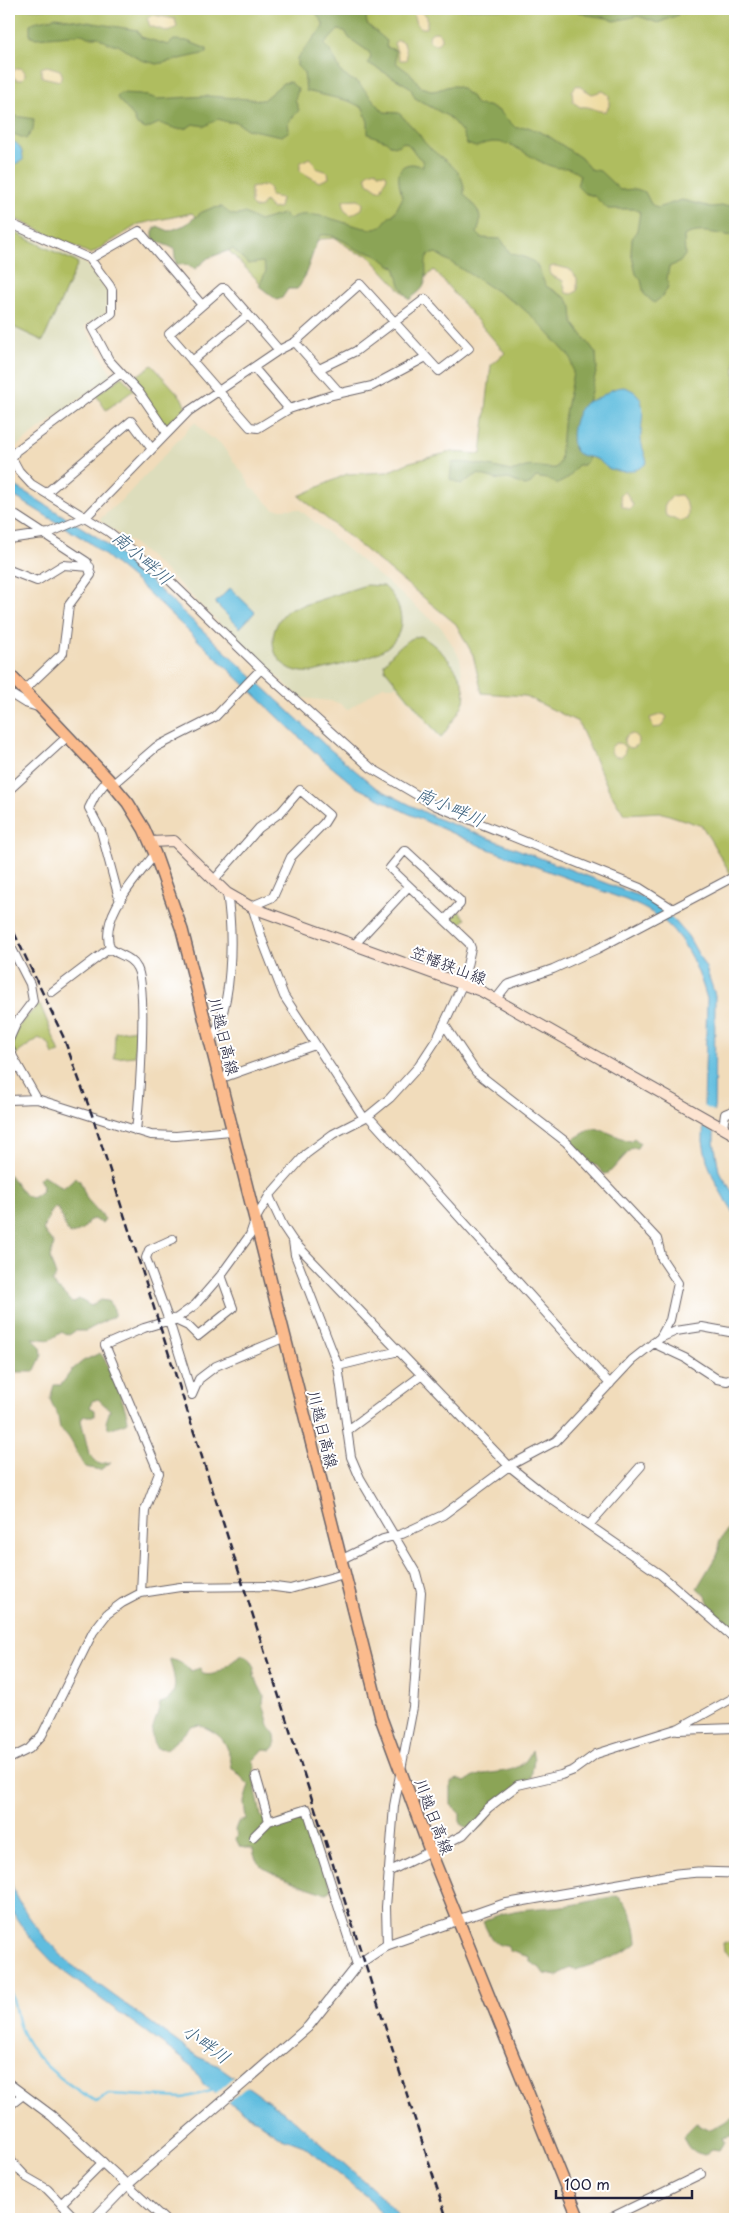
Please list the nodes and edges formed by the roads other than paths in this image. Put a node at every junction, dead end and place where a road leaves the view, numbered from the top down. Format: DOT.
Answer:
graph roads {
  1 [pos="9,223"];
  2 [pos="90,259"];
  3 [pos="202,305"];
  4 [pos="248,314"];
  5 [pos="395,322"];
  6 [pos="295,342"];
  7 [pos="279,350"];
  8 [pos="426,357"];
  9 [pos="192,361"];
  10 [pos="254,368"];
  11 [pos="319,369"];
  12 [pos="121,373"];
  13 [pos="219,390"];
  14 [pos="340,393"];
  15 [pos="289,409"];
  16 [pos="167,433"];
  17 [pos="152,449"];
  18 [pos="46,492"];
  19 [pos="9,511"];
  20 [pos="84,518"];
  21 [pos="47,534"];
  22 [pos="9,539"];
  23 [pos="90,567"];
  24 [pos="9,570"];
  25 [pos="260,671"];
  26 [pos="9,674"];
  27 [pos="24,690"];
  28 [pos="9,693"];
  29 [pos="41,708"];
  30 [pos="67,736"];
  31 [pos="111,781"];
  32 [pos="9,790"];
  33 [pos="150,842"];
  34 [pos="155,854"];
  35 [pos="735,876"];
  36 [pos="214,880"];
  37 [pos="409,886"];
  38 [pos="227,893"];
  39 [pos="120,902"];
  40 [pos="253,908"];
  41 [pos="670,910"];
  42 [pos="446,920"];
  43 [pos="9,943"];
  44 [pos="354,945"];
  45 [pos="110,948"];
  46 [pos="463,983"];
  47 [pos="52,992"];
  48 [pos="496,999"];
  49 [pos="444,1024"];
  50 [pos="9,1040"];
  51 [pos="209,1043"];
  52 [pos="9,1045"];
  53 [pos="315,1045"];
  54 [pos="219,1079"];
  55 [pos="37,1099"];
  56 [pos="9,1100"];
  57 [pos="735,1110"];
  58 [pos="366,1117"];
  59 [pos="721,1127"];
  60 [pos="136,1131"];
  61 [pos="232,1131"];
  62 [pos="735,1135"];
  63 [pos="269,1196"];
  64 [pos="255,1220"];
  65 [pos="173,1239"];
  66 [pos="293,1241"];
  67 [pos="221,1274"];
  68 [pos="171,1320"];
  69 [pos="735,1332"];
  70 [pos="283,1338"];
  71 [pos="660,1338"];
  72 [pos="653,1343"];
  73 [pos="399,1351"];
  74 [pos="338,1366"];
  75 [pos="422,1375"];
  76 [pos="735,1377"];
  77 [pos="610,1384"];
  78 [pos="348,1430"];
  79 [pos="509,1466"];
  80 [pos="641,1466"];
  81 [pos="590,1525"];
  82 [pos="394,1535"];
  83 [pos="340,1560"];
  84 [pos="344,1574"];
  85 [pos="141,1593"];
  86 [pos="735,1639"];
  87 [pos="735,1697"];
  88 [pos="735,1728"];
  89 [pos="673,1730"];
  90 [pos="9,1759"];
  91 [pos="401,1774"];
  92 [pos="256,1776"];
  93 [pos="269,1821"];
  94 [pos="253,1837"];
  95 [pos="431,1853"];
  96 [pos="388,1872"];
  97 [pos="735,1873"];
  98 [pos="458,1919"];
  99 [pos="387,1945"];
  100 [pos="357,1965"];
  101 [pos="9,2084"];
  102 [pos="23,2095"];
  103 [pos="9,2106"];
  104 [pos="9,2159"];
  105 [pos="103,2162"];
  106 [pos="701,2174"];
  107 [pos="127,2184"];
  108 [pos="61,2204"];
  109 [pos="76,2219"];
  110 [pos="94,2219"];
  111 [pos="164,2219"];
  112 [pos="579,2219"];
  113 [pos="608,2219"];
  1 -- 2 [label="street"];
  2 -- 3 [label="street"];
  2 -- 12 [label="street"];
  3 -- 4 [label="street"];
  3 -- 9 [label="street"];
  4 -- 7 [label="street"];
  4 -- 9 [label="street"];
  5 -- 6 [label="street"];
  5 -- 8 [label="street"];
  5 -- 8 [label="street"];
  5 -- 11 [label="street"];
  6 -- 7 [label="street"];
  6 -- 11 [label="street"];
  7 -- 10 [label="street"];
  8 -- 14 [label="street"];
  9 -- 13 [label="street"];
  10 -- 13 [label="street"];
  10 -- 15 [label="street"];
  11 -- 14 [label="street"];
  12 -- 16 [label="street"];
  12 -- 18 [label="street"];
  13 -- 15 [label="street"];
  13 -- 16 [label="street"];
  14 -- 15 [label="street"];
  16 -- 17 [label="street"];
  17 -- 18 [label="street"];
  17 -- 20 [label="street"];
  18 -- 20 [label="street"];
  19 -- 21 [label="street"];
  20 -- 21 [label="street"];
  20 -- 25 [label="street"];
  21 -- 22 [label="street"];
  21 -- 23 [label="street"];
  23 -- 24 [label="street"];
  23 -- 27 [label="street"];
  25 -- 31 [label="street"];
  25 -- 41 [label="street"];
  26 -- 27 [label="main road, 川越日高線"];
  27 -- 29 [label="main road, 川越日高線"];
  28 -- 29 [label="street"];
  29 -- 30 [label="main road, 川越日高線"];
  30 -- 31 [label="main road, 川越日高線"];
  30 -- 32 [label="street"];
  31 -- 33 [label="main road, 川越日高線"];
  31 -- 39 [label="street"];
  33 -- 34 [label="main road, 川越日高線"];
  33 -- 36 [label="main road, 笠幡狭山線"];
  34 -- 39 [label="street"];
  34 -- 51 [label="main road, 川越日高線"];
  35 -- 41 [label="street"];
  36 -- 38 [label="main road, 笠幡狭山線"];
  36 -- 40 [label="street"];
  37 -- 42 [label="street"];
  37 -- 42 [label="street"];
  37 -- 44 [label="street"];
  38 -- 40 [label="main road, 笠幡狭山線"];
  38 -- 51 [label="street"];
  39 -- 45 [label="street"];
  40 -- 44 [label="main road, 笠幡狭山線"];
  40 -- 53 [label="street"];
  41 -- 48 [label="street"];
  42 -- 46 [label="street"];
  43 -- 50 [label="street"];
  44 -- 46 [label="main road, 笠幡狭山線"];
  45 -- 47 [label="street"];
  45 -- 60 [label="street"];
  46 -- 48 [label="main road, 笠幡狭山線"];
  46 -- 49 [label="street"];
  48 -- 59 [label="main road, 笠幡狭山線"];
  49 -- 58 [label="street"];
  49 -- 71 [label="street"];
  51 -- 54 [label="main road, 川越日高線"];
  52 -- 55 [label="street"];
  53 -- 54 [label="street"];
  53 -- 58 [label="street"];
  54 -- 61 [label="main road, 川越日高線"];
  55 -- 56 [label="street"];
  55 -- 60 [label="street"];
  57 -- 59 [label="street"];
  58 -- 63 [label="street"];
  58 -- 77 [label="street"];
  59 -- 62 [label="main road, 笠幡狭山線"];
  60 -- 61 [label="street"];
  61 -- 64 [label="main road, 川越日高線"];
  63 -- 64 [label="street"];
  63 -- 66 [label="street"];
  64 -- 67 [label="street"];
  64 -- 70 [label="main road, 川越日高線"];
  65 -- 68 [label="street"];
  66 -- 73 [label="street"];
  66 -- 74 [label="street"];
  67 -- 68 [label="street"];
  67 -- 68 [label="street"];
  68 -- 70 [label="street"];
  68 -- 85 [label="street"];
  69 -- 71 [label="street"];
  70 -- 83 [label="main road, 川越日高線"];
  71 -- 72 [label="street"];
  72 -- 76 [label="street"];
  72 -- 77 [label="street"];
  73 -- 74 [label="street"];
  73 -- 75 [label="street"];
  74 -- 78 [label="street"];
  75 -- 78 [label="street"];
  75 -- 79 [label="street"];
  77 -- 79 [label="street"];
  78 -- 82 [label="street"];
  79 -- 81 [label="street"];
  79 -- 82 [label="street"];
  80 -- 81 [label="street"];
  81 -- 86 [label="street"];
  82 -- 83 [label="street"];
  82 -- 91 [label="street"];
  83 -- 84 [label="main road, 川越日高線"];
  84 -- 85 [label="street"];
  84 -- 91 [label="main road, 川越日高線"];
  85 -- 90 [label="street"];
  87 -- 89 [label="street"];
  88 -- 89 [label="street"];
  89 -- 95 [label="street"];
  91 -- 95 [label="main road, 川越日高線"];
  91 -- 96 [label="street"];
  92 -- 93 [label="street"];
  93 -- 94 [label="street"];
  93 -- 100 [label="street"];
  95 -- 96 [label="street"];
  95 -- 98 [label="main road, 川越日高線"];
  96 -- 99 [label="street"];
  97 -- 98 [label="street"];
  98 -- 99 [label="street"];
  98 -- 112 [label="main road, 川越日高線"];
  99 -- 100 [label="street"];
  100 -- 107 [label="street"];
  101 -- 102 [label="street"];
  102 -- 103 [label="street"];
  102 -- 105 [label="street"];
  104 -- 108 [label="street"];
  105 -- 107 [label="street"];
  105 -- 108 [label="street"];
  106 -- 113 [label="street"];
  107 -- 110 [label="street"];
  107 -- 111 [label="street"];
  108 -- 109 [label="street"];
}
